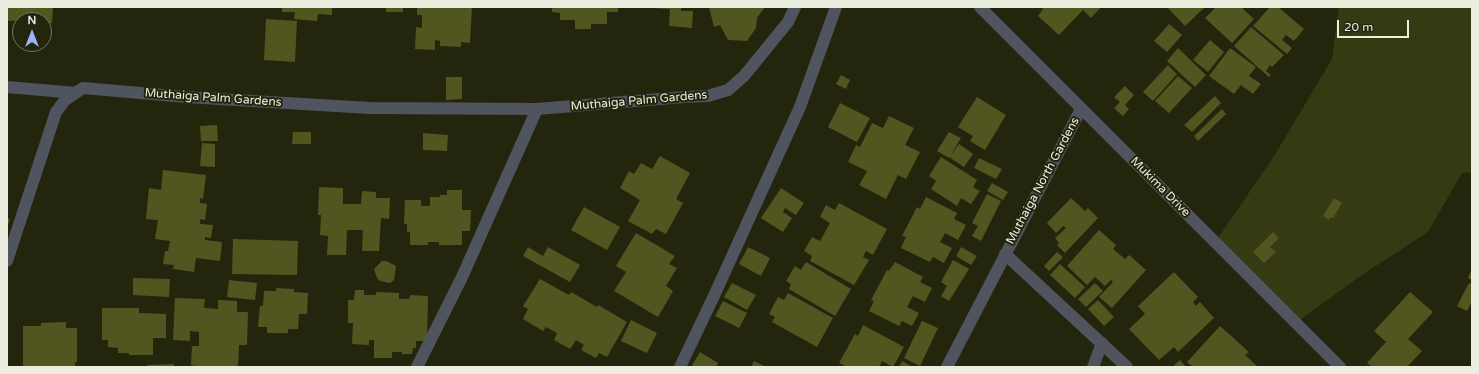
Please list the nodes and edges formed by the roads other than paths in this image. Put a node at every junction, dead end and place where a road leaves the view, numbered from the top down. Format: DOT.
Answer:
graph roads {
  1 [pos="795,7"];
  2 [pos="836,7"];
  3 [pos="980,7"];
  4 [pos="7,87"];
  5 [pos="76,93"];
  6 [pos="537,109"];
  7 [pos="1081,109"];
  8 [pos="1005,254"];
  9 [pos="7,261"];
  10 [pos="1102,343"];
  11 [pos="417,367"];
  12 [pos="680,367"];
  13 [pos="947,367"];
  14 [pos="1094,367"];
  15 [pos="1127,367"];
  16 [pos="1340,367"];
  1 -- 6 [label="street, Muthaiga Palm Gardens"];
  2 -- 12 [label="street"];
  3 -- 7 [label="street, Mukima Drive"];
  4 -- 5 [label="street"];
  5 -- 6 [label="street, Muthaiga Palm Gardens"];
  5 -- 9 [label="street, Muthaiga Palm Gardens"];
  6 -- 11 [label="street"];
  7 -- 8 [label="street, Muthaiga North Gardens"];
  7 -- 16 [label="street, Mukima Drive"];
  8 -- 10 [label="street, Muthaiga North Gardens"];
  8 -- 13 [label="street, Muthaiga North Gardens"];
  10 -- 14 [label="street"];
  10 -- 15 [label="street, Muthaiga North Gardens"];
}
